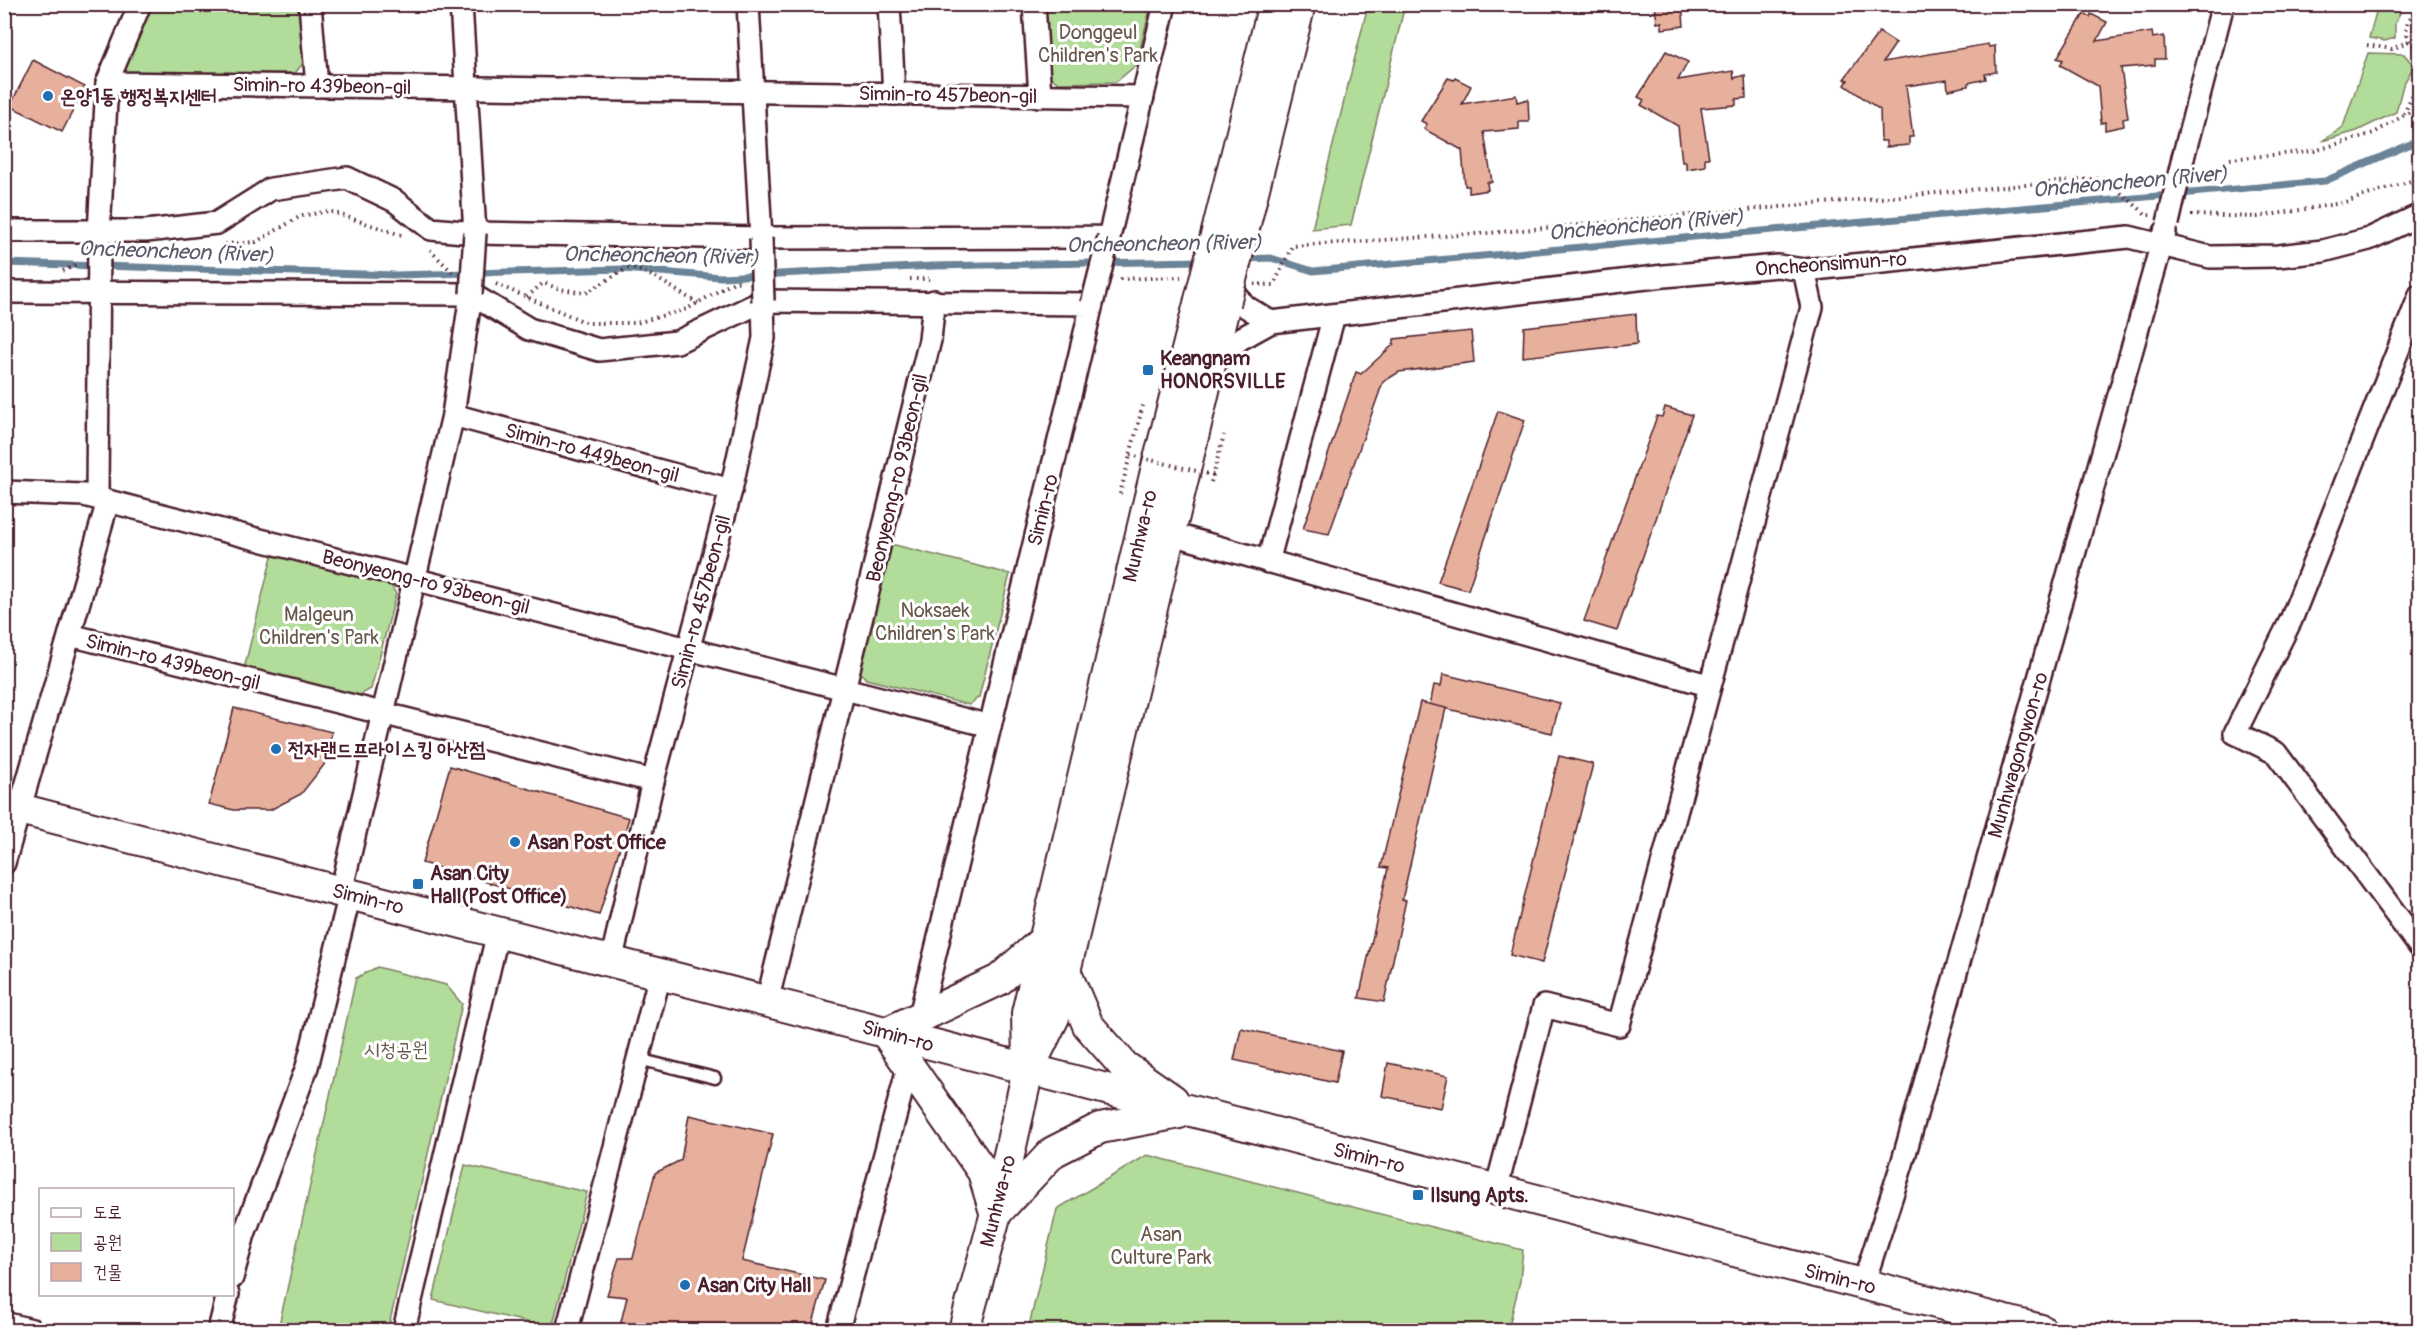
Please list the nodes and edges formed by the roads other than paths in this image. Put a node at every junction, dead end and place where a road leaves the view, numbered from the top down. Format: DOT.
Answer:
graph roads {
  1 [pos="140,4"];
  2 [pos="310,4"];
  3 [pos="461,4"];
  4 [pos="748,4"];
  5 [pos="890,4"];
  6 [pos="1034,4"];
  7 [pos="1165,4"];
  8 [pos="1274,4"];
  9 [pos="1300,4"];
  10 [pos="2223,4"];
  11 [pos="107,83"];
  12 [pos="317,86"];
  13 [pos="466,88"];
  14 [pos="753,92"];
  15 [pos="894,94"];
  16 [pos="1040,96"];
  17 [pos="1143,97"];
  18 [pos="2420,215"];
  19 [pos="4,231"];
  20 [pos="99,233"];
  21 [pos="475,233"];
  22 [pos="1109,237"];
  23 [pos="761,238"];
  24 [pos="1228,240"];
  25 [pos="2162,246"];
  26 [pos="1804,270"];
  27 [pos="465,286"];
  28 [pos="4,291"];
  29 [pos="99,292"];
  30 [pos="2420,295"];
  31 [pos="1224,299"];
  32 [pos="763,301"];
  33 [pos="934,301"];
  34 [pos="1092,304"];
  35 [pos="1334,315"];
  36 [pos="1271,322"];
  37 [pos="1210,366"];
  38 [pos="453,415"];
  39 [pos="731,490"];
  40 [pos="4,492"];
  41 [pos="102,500"];
  42 [pos="1168,533"];
  43 [pos="1268,562"];
  44 [pos="414,579"];
  45 [pos="70,635"];
  46 [pos="687,648"];
  47 [pos="1708,686"];
  48 [pos="846,689"];
  49 [pos="381,715"];
  50 [pos="990,726"];
  51 [pos="653,781"];
  52 [pos="12,807"];
  53 [pos="4,863"];
  54 [pos="345,893"];
  55 [pos="498,932"];
  56 [pos="1044,940"];
  57 [pos="2420,947"];
  58 [pos="611,962"];
  59 [pos="1065,971"];
  60 [pos="660,975"];
  61 [pos="767,1002"];
  62 [pos="920,1016"];
  63 [pos="886,1033"];
  64 [pos="638,1059"];
  65 [pos="909,1064"];
  66 [pos="1028,1070"];
  67 [pos="715,1078"];
  68 [pos="1187,1111"];
  69 [pos="1496,1190"];
  70 [pos="996,1214"];
  71 [pos="234,1271"];
  72 [pos="1863,1285"];
  73 [pos="228,1296"];
  74 [pos="4,1323"];
  75 [pos="32,1330"];
  76 [pos="219,1330"];
  77 [pos="404,1330"];
  78 [pos="567,1330"];
  79 [pos="838,1330"];
  80 [pos="964,1330"];
  81 [pos="2041,1330"];
  1 -- 11 [label="street"];
  2 -- 12 [label="street"];
  3 -- 13 [label="street"];
  4 -- 14 [label="street, Simin-ro 457beon-gil"];
  5 -- 15 [label="street"];
  6 -- 16 [label="street"];
  7 -- 17 [label="street, Simin-ro"];
  8 -- 24 [label="main road"];
  9 -- 24 [label="main road"];
  10 -- 25 [label="street, Munhwagongwon-ro, bridge"];
  11 -- 12 [label="street, Simin-ro 439beon-gil"];
  11 -- 20 [label="street"];
  12 -- 13 [label="street, Simin-ro 439beon-gil"];
  13 -- 14 [label="street"];
  13 -- 21 [label="street"];
  14 -- 15 [label="street, Simin-ro 457beon-gil"];
  14 -- 23 [label="street, Simin-ro 457beon-gil"];
  15 -- 16 [label="street, Simin-ro 457beon-gil"];
  16 -- 17 [label="street, Simin-ro 457beon-gil"];
  17 -- 22 [label="street, Simin-ro"];
  18 -- 25 [label="street, Oncheonsimun-ro"];
  19 -- 20 [label="street"];
  20 -- 21 [label="street"];
  20 -- 29 [label="street"];
  21 -- 23 [label="street"];
  21 -- 27 [label="street, bridge"];
  22 -- 23 [label="street"];
  22 -- 34 [label="street, Simin-ro, bridge"];
  23 -- 32 [label="street, Simin-ro 457beon-gil, bridge"];
  24 -- 31 [label="main road, bridge"];
  25 -- 26 [label="street, Oncheonsimun-ro"];
  25 -- 72 [label="street, Munhwagongwon-ro"];
  26 -- 35 [label="street, Oncheonsimun-ro"];
  26 -- 47 [label="street"];
  27 -- 29 [label="street"];
  27 -- 32 [label="street"];
  27 -- 38 [label="street"];
  28 -- 29 [label="street"];
  29 -- 41 [label="street"];
  30 -- 57 [label="street"];
  31 -- 36 [label="street"];
  31 -- 37 [label="main road, Munhwa-ro"];
  31 -- 56 [label="main road, Munhwa-ro"];
  32 -- 33 [label="street"];
  32 -- 39 [label="street, Simin-ro 457beon-gil"];
  33 -- 34 [label="street"];
  33 -- 48 [label="street, Beonyeong-ro 93beon-gil"];
  34 -- 50 [label="street, Simin-ro"];
  35 -- 36 [label="street, Oncheonsimun-ro"];
  35 -- 43 [label="street"];
  36 -- 37 [label="street"];
  37 -- 42 [label="main road, Munhwa-ro"];
  38 -- 39 [label="street, Simin-ro 449beon-gil"];
  38 -- 44 [label="street"];
  39 -- 46 [label="street, Simin-ro 457beon-gil"];
  40 -- 41 [label="street, Beonyeong-ro 93beon-gil"];
  41 -- 44 [label="street, Beonyeong-ro 93beon-gil"];
  41 -- 45 [label="street"];
  42 -- 43 [label="street"];
  42 -- 59 [label="main road, Munhwa-ro"];
  43 -- 47 [label="street"];
  44 -- 46 [label="street, Beonyeong-ro 93beon-gil"];
  44 -- 49 [label="street"];
  45 -- 49 [label="street, Simin-ro 439beon-gil"];
  45 -- 52 [label="street, Simin-ro 439beon-gil"];
  46 -- 48 [label="street, Beonyeong-ro 93beon-gil"];
  46 -- 51 [label="street, Simin-ro 457beon-gil"];
  47 -- 69 [label="street"];
  48 -- 50 [label="street, Beonyeong-ro 93beon-gil"];
  48 -- 61 [label="street"];
  49 -- 51 [label="street"];
  49 -- 54 [label="street"];
  50 -- 62 [label="street, Simin-ro"];
  51 -- 58 [label="street, Simin-ro 457beon-gil"];
  52 -- 53 [label="street, Simin-ro 439beon-gil"];
  52 -- 54 [label="main road, Simin-ro"];
  54 -- 55 [label="main road, Simin-ro"];
  54 -- 71 [label="street"];
  55 -- 58 [label="main road, Simin-ro"];
  55 -- 77 [label="street"];
  56 -- 62 [label="main road"];
  56 -- 66 [label="main road, Munhwa-ro"];
  58 -- 60 [label="main road, Simin-ro"];
  59 -- 66 [label="main road, Munhwa-ro"];
  59 -- 68 [label="main road"];
  60 -- 61 [label="main road, Simin-ro"];
  60 -- 64 [label="street"];
  61 -- 63 [label="main road, Simin-ro"];
  62 -- 63 [label="main road"];
  63 -- 65 [label="main road"];
  63 -- 66 [label="main road, Simin-ro"];
  64 -- 67 [label="lane"];
  64 -- 78 [label="street"];
  65 -- 70 [label="main road"];
  65 -- 79 [label="street"];
  66 -- 68 [label="main road, Simin-ro"];
  66 -- 70 [label="main road, Munhwa-ro"];
  68 -- 69 [label="main road, Simin-ro"];
  68 -- 70 [label="main road"];
  69 -- 72 [label="main road, Simin-ro"];
  70 -- 80 [label="main road, Munhwa-ro"];
  72 -- 81 [label="main road, Simin-ro"];
  73 -- 76 [label="street"];
  74 -- 75 [label="street"];
}
